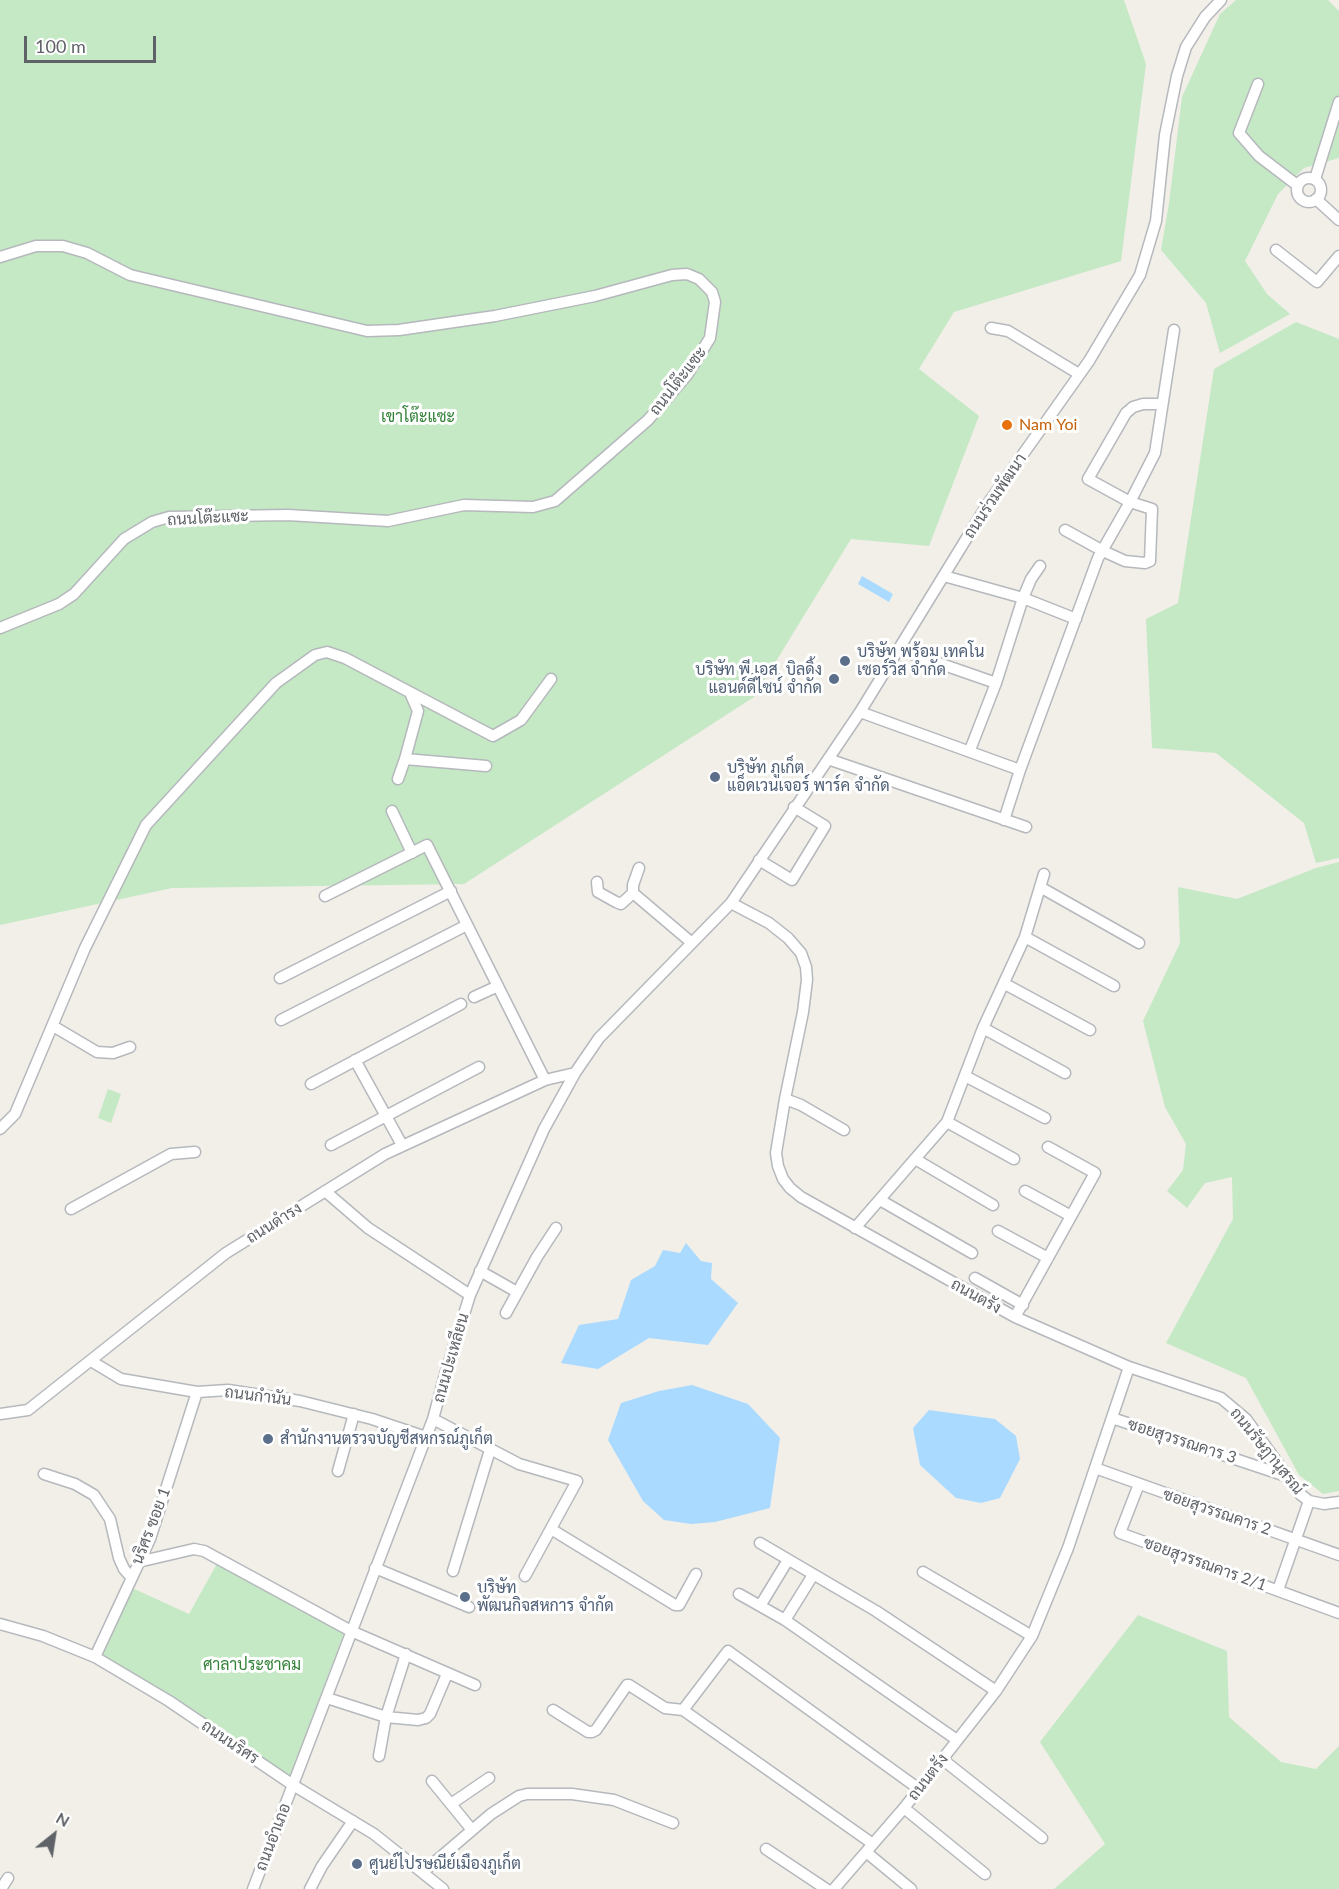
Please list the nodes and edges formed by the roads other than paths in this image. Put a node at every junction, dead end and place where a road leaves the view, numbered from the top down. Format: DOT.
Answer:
graph roads {
  1 [pos="1221,0"];
  2 [pos="1258,84"];
  3 [pos="1339,102"];
  4 [pos="1314,179"];
  5 [pos="1297,185"];
  6 [pos="1316,200"];
  7 [pos="1339,220"];
  8 [pos="1276,250"];
  9 [pos="1339,256"];
  10 [pos="0,257"];
  11 [pos="991,328"];
  12 [pos="1174,330"];
  13 [pos="1079,374"];
  14 [pos="1162,404"];
  15 [pos="1130,502"];
  16 [pos="1065,530"];
  17 [pos="1102,551"];
  18 [pos="1040,566"];
  19 [pos="944,576"];
  20 [pos="1023,598"];
  21 [pos="1076,619"];
  22 [pos="0,628"];
  23 [pos="898,649"];
  24 [pos="551,679"];
  25 [pos="996,683"];
  26 [pos="411,695"];
  27 [pos="860,712"];
  28 [pos="970,750"];
  29 [pos="405,759"];
  30 [pos="828,759"];
  31 [pos="486,766"];
  32 [pos="1020,770"];
  33 [pos="398,779"];
  34 [pos="794,807"];
  35 [pos="392,811"];
  36 [pos="1004,820"];
  37 [pos="1026,827"];
  38 [pos="412,853"];
  39 [pos="759,860"];
  40 [pos="639,868"];
  41 [pos="1044,874"];
  42 [pos="597,882"];
  43 [pos="1040,887"];
  44 [pos="451,891"];
  45 [pos="633,893"];
  46 [pos="325,896"];
  47 [pos="731,903"];
  48 [pos="467,925"];
  49 [pos="1025,937"];
  50 [pos="692,943"];
  51 [pos="1139,943"];
  52 [pos="280,978"];
  53 [pos="1005,984"];
  54 [pos="498,986"];
  55 [pos="1114,986"];
  56 [pos="474,997"];
  57 [pos="461,1004"];
  58 [pos="281,1020"];
  59 [pos="53,1026"];
  60 [pos="984,1028"];
  61 [pos="1090,1030"];
  62 [pos="130,1047"];
  63 [pos="355,1060"];
  64 [pos="479,1067"];
  65 [pos="575,1073"];
  66 [pos="1065,1073"];
  67 [pos="965,1076"];
  68 [pos="545,1080"];
  69 [pos="311,1084"];
  70 [pos="785,1099"];
  71 [pos="385,1117"];
  72 [pos="1045,1118"];
  73 [pos="947,1122"];
  74 [pos="0,1129"];
  75 [pos="844,1130"];
  76 [pos="331,1145"];
  77 [pos="402,1145"];
  78 [pos="1048,1147"];
  79 [pos="195,1152"];
  80 [pos="915,1159"];
  81 [pos="1014,1159"];
  82 [pos="325,1191"];
  83 [pos="1024,1191"];
  84 [pos="880,1200"];
  85 [pos="993,1205"];
  86 [pos="71,1209"];
  87 [pos="1071,1216"];
  88 [pos="556,1228"];
  89 [pos="855,1228"];
  90 [pos="999,1231"];
  91 [pos="972,1253"];
  92 [pos="1048,1258"];
  93 [pos="480,1271"];
  94 [pos="975,1278"];
  95 [pos="517,1292"];
  96 [pos="470,1295"];
  97 [pos="1023,1305"];
  98 [pos="506,1313"];
  99 [pos="1015,1317"];
  100 [pos="91,1361"];
  101 [pos="1129,1367"];
  102 [pos="197,1392"];
  103 [pos="0,1414"];
  104 [pos="354,1414"];
  105 [pos="1112,1418"];
  106 [pos="433,1419"];
  107 [pos="426,1437"];
  108 [pos="490,1450"];
  109 [pos="1095,1468"];
  110 [pos="338,1471"];
  111 [pos="44,1474"];
  112 [pos="1286,1476"];
  113 [pos="1139,1484"];
  114 [pos="1310,1502"];
  115 [pos="1339,1502"];
  116 [pos="551,1529"];
  117 [pos="1295,1539"];
  118 [pos="760,1543"];
  119 [pos="1339,1556"];
  120 [pos="788,1560"];
  121 [pos="138,1562"];
  122 [pos="375,1568"];
  123 [pos="453,1571"];
  124 [pos="923,1572"];
  125 [pos="696,1574"];
  126 [pos="813,1575"];
  127 [pos="525,1576"];
  128 [pos="131,1578"];
  129 [pos="1278,1590"];
  130 [pos="739,1594"];
  131 [pos="760,1606"];
  132 [pos="469,1607"];
  133 [pos="1339,1613"];
  134 [pos="785,1620"];
  135 [pos="0,1624"];
  136 [pos="351,1631"];
  137 [pos="1032,1636"];
  138 [pos="406,1654"];
  139 [pos="95,1657"];
  140 [pos="447,1674"];
  141 [pos="475,1685"];
  142 [pos="996,1691"];
  143 [pos="327,1698"];
  144 [pos="553,1710"];
  145 [pos="683,1710"];
  146 [pos="386,1717"];
  147 [pos="957,1740"];
  148 [pos="379,1756"];
  149 [pos="942,1759"];
  150 [pos="489,1778"];
  151 [pos="432,1781"];
  152 [pos="293,1785"];
  153 [pos="919,1789"];
  154 [pos="451,1804"];
  155 [pos="904,1808"];
  156 [pos="353,1821"];
  157 [pos="673,1823"];
  158 [pos="472,1830"];
  159 [pos="1042,1839"];
  160 [pos="870,1848"];
  161 [pos="766,1849"];
  162 [pos="423,1872"];
  163 [pos="985,1874"];
  164 [pos="8,1878"];
  165 [pos="1,1889"];
  166 [pos="253,1889"];
  167 [pos="310,1889"];
  168 [pos="443,1889"];
  169 [pos="826,1889"];
  170 [pos="834,1889"];
  171 [pos="911,1889"];
  1 -- 13 [label="street, ถนนร่วมพัฒนา"];
  2 -- 5 [label="street"];
  3 -- 4 [label="street"];
  4 -- 5 [label="street"];
  4 -- 6 [label="street"];
  5 -- 6 [label="street"];
  6 -- 7 [label="street"];
  8 -- 9 [label="street"];
  10 -- 22 [label="street, ถนนโต๊ะแซะ"];
  11 -- 13 [label="street"];
  12 -- 14 [label="street"];
  13 -- 19 [label="street, ถนนร่วมพัฒนา"];
  14 -- 15 [label="street"];
  14 -- 15 [label="street"];
  15 -- 17 [label="street"];
  15 -- 17 [label="street"];
  16 -- 17 [label="street"];
  17 -- 21 [label="street"];
  18 -- 20 [label="street"];
  19 -- 20 [label="street"];
  19 -- 23 [label="street, ถนนร่วมพัฒนา"];
  20 -- 21 [label="street"];
  20 -- 25 [label="street"];
  21 -- 32 [label="street"];
  23 -- 25 [label="street"];
  23 -- 27 [label="street, ถนนร่วมพัฒนา"];
  24 -- 26 [label="street"];
  25 -- 28 [label="street"];
  26 -- 29 [label="street"];
  26 -- 59 [label="street"];
  27 -- 28 [label="street"];
  27 -- 30 [label="street, ถนนร่วมพัฒนา"];
  28 -- 32 [label="street"];
  29 -- 31 [label="street"];
  29 -- 33 [label="street"];
  30 -- 34 [label="street, ถนนร่วมพัฒนา"];
  30 -- 36 [label="street"];
  32 -- 36 [label="street"];
  34 -- 39 [label="street, ถนนร่วมพัฒนา"];
  34 -- 39 [label="street"];
  35 -- 38 [label="street"];
  36 -- 37 [label="street"];
  38 -- 44 [label="street"];
  38 -- 46 [label="street"];
  39 -- 47 [label="street, ถนนร่วมพัฒนา"];
  40 -- 45 [label="street"];
  41 -- 43 [label="street"];
  42 -- 45 [label="street"];
  43 -- 49 [label="street"];
  43 -- 51 [label="street"];
  44 -- 48 [label="street"];
  44 -- 52 [label="street"];
  45 -- 50 [label="street"];
  47 -- 50 [label="street"];
  47 -- 70 [label="street, ถนนตรัง"];
  48 -- 54 [label="street"];
  48 -- 58 [label="street"];
  49 -- 53 [label="street"];
  49 -- 55 [label="street"];
  50 -- 65 [label="street"];
  53 -- 60 [label="street"];
  53 -- 61 [label="street"];
  54 -- 56 [label="street"];
  54 -- 68 [label="street"];
  57 -- 63 [label="street"];
  59 -- 62 [label="street"];
  59 -- 74 [label="street"];
  60 -- 66 [label="street"];
  60 -- 67 [label="street"];
  63 -- 69 [label="street"];
  63 -- 71 [label="street"];
  64 -- 71 [label="street"];
  65 -- 68 [label="street, ถนนดำรง"];
  65 -- 93 [label="street, ถนนปะเหลียน"];
  67 -- 72 [label="street"];
  67 -- 73 [label="street"];
  68 -- 77 [label="street, ถนนดำรง"];
  70 -- 75 [label="street"];
  70 -- 89 [label="street, ถนนตรัง"];
  71 -- 76 [label="street"];
  71 -- 77 [label="street"];
  73 -- 80 [label="street"];
  73 -- 81 [label="street"];
  77 -- 82 [label="street, ถนนดำรง"];
  78 -- 87 [label="street"];
  79 -- 86 [label="street"];
  80 -- 84 [label="street"];
  80 -- 85 [label="street"];
  82 -- 96 [label="street"];
  82 -- 100 [label="street, ถนนดำรง"];
  83 -- 87 [label="street"];
  84 -- 89 [label="street"];
  84 -- 91 [label="street"];
  87 -- 92 [label="street"];
  88 -- 95 [label="street"];
  89 -- 99 [label="street, ถนนตรัง"];
  90 -- 92 [label="street"];
  92 -- 97 [label="street"];
  93 -- 95 [label="street"];
  93 -- 96 [label="street, ถนนปะเหลียน"];
  94 -- 97 [label="street"];
  95 -- 98 [label="street"];
  96 -- 106 [label="street, ถนนปะเหลียน"];
  97 -- 99 [label="street"];
  99 -- 101 [label="street, ถนนตรัง"];
  100 -- 102 [label="street, ถนนกำนัน"];
  100 -- 103 [label="street, ถนนดำรง"];
  101 -- 105 [label="street, ถนนตรัง"];
  101 -- 112 [label="street, ถนนรัษฎานุสรณ์"];
  102 -- 104 [label="street, ถนนกำนัน"];
  102 -- 121 [label="street, นริศร ซอย 1"];
  104 -- 107 [label="street, ถนนกำนัน"];
  104 -- 110 [label="street"];
  105 -- 109 [label="street, ถนนตรัง"];
  105 -- 112 [label="street, ซอยสุวรรณคาร 3"];
  106 -- 107 [label="street, ถนนปะเหลียน"];
  106 -- 108 [label="street"];
  107 -- 122 [label="street, ถนนปะเหลียน"];
  108 -- 116 [label="street"];
  108 -- 123 [label="street"];
  109 -- 113 [label="street, ซอยสุวรรณคาร 2"];
  109 -- 137 [label="street, ถนนตรัง"];
  111 -- 128 [label="street"];
  112 -- 114 [label="street, ถนนรัษฎานุสรณ์"];
  113 -- 117 [label="street, ซอยสุวรรณคาร 2"];
  113 -- 129 [label="street, ซอยสุวรรณคาร 2/1"];
  114 -- 115 [label="street, ถนนรัษฎานุสรณ์"];
  114 -- 117 [label="street"];
  116 -- 125 [label="street"];
  116 -- 127 [label="street"];
  117 -- 119 [label="street, ซอยสุวรรณคาร 2"];
  117 -- 129 [label="street"];
  118 -- 120 [label="street"];
  120 -- 126 [label="street"];
  120 -- 131 [label="street"];
  121 -- 128 [label="street, นริศร ซอย 1"];
  121 -- 136 [label="street"];
  122 -- 132 [label="street"];
  122 -- 136 [label="street, ถนนปะเหลียน"];
  124 -- 137 [label="street"];
  126 -- 134 [label="street"];
  126 -- 142 [label="street"];
  128 -- 139 [label="street, นริศร ซอย 1"];
  129 -- 133 [label="street, ซอยสุวรรณคาร 2/1"];
  130 -- 131 [label="street"];
  131 -- 134 [label="street"];
  134 -- 147 [label="street"];
  135 -- 139 [label="street, ถนนนริศร"];
  136 -- 138 [label="street"];
  136 -- 143 [label="street, ถนนปะเหลียน"];
  137 -- 142 [label="street, ถนนตรัง"];
  138 -- 140 [label="street"];
  138 -- 146 [label="street"];
  139 -- 152 [label="street, ถนนนริศร"];
  140 -- 141 [label="street"];
  140 -- 146 [label="street"];
  142 -- 147 [label="street, ถนนตรัง"];
  143 -- 146 [label="street"];
  143 -- 152 [label="street, ถนนปะเหลียน"];
  144 -- 145 [label="street"];
  145 -- 153 [label="street"];
  145 -- 160 [label="street"];
  146 -- 148 [label="street"];
  147 -- 149 [label="street, ถนนตรัง"];
  149 -- 153 [label="street, ถนนตรัง"];
  149 -- 159 [label="street"];
  150 -- 154 [label="street"];
  151 -- 154 [label="street"];
  152 -- 156 [label="street, ถนนนริศร"];
  152 -- 166 [label="street, ถนนอำเภอ"];
  153 -- 155 [label="street, ถนนตรัง"];
  154 -- 158 [label="street"];
  155 -- 160 [label="street, ถนนตรัง"];
  155 -- 163 [label="street"];
  156 -- 162 [label="street, ถนนนริศร"];
  156 -- 167 [label="street"];
  157 -- 158 [label="street"];
  158 -- 162 [label="street"];
  160 -- 170 [label="street, ถนนตรัง"];
  160 -- 171 [label="street"];
  161 -- 169 [label="street"];
  162 -- 168 [label="street, ถนนนริศร"];
  164 -- 165 [label="street"];
}
